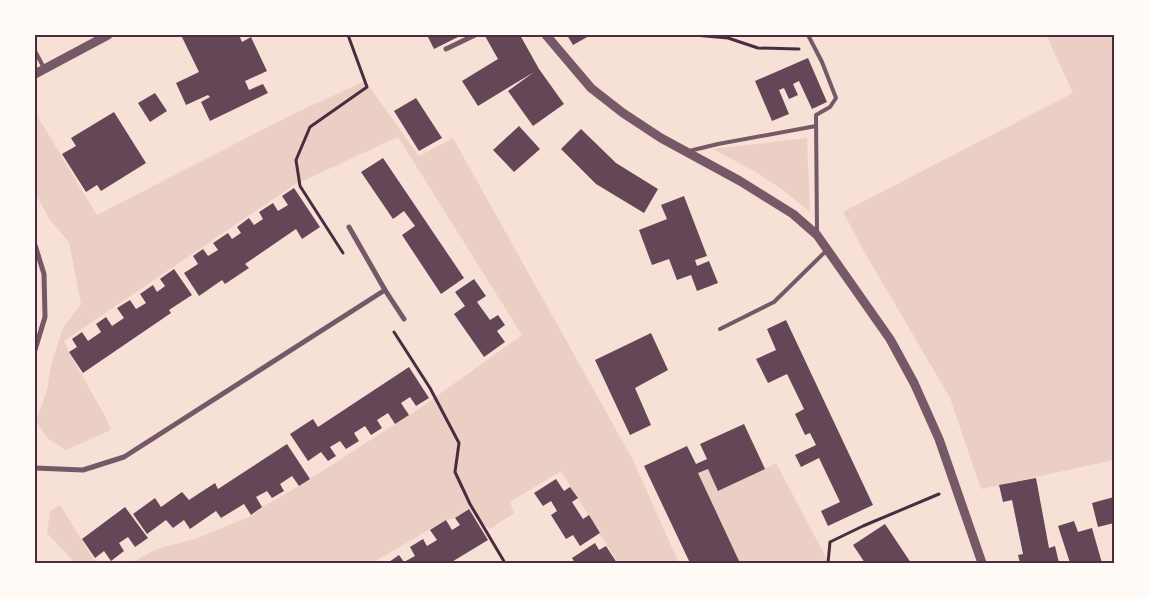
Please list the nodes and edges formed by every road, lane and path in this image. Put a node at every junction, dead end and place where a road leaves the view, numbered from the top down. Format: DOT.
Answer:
graph roads {
  1 [pos="108,35"];
  2 [pos="475,35"];
  3 [pos="546,35"];
  4 [pos="694,35"];
  5 [pos="808,35"];
  6 [pos="815,49"];
  7 [pos="446,50"];
  8 [pos="35,51"];
  9 [pos="44,68"];
  10 [pos="35,74"];
  11 [pos="816,126"];
  12 [pos="685,152"];
  13 [pos="349,227"];
  14 [pos="817,235"];
  15 [pos="35,245"];
  16 [pos="827,250"];
  17 [pos="385,290"];
  18 [pos="404,319"];
  19 [pos="720,329"];
  20 [pos="35,350"];
  21 [pos="35,468"];
  22 [pos="956,488"];
  23 [pos="828,563"];
  24 [pos="982,563"];
  1 -- 9 [label="street"];
  2 -- 7 [label="street"];
  3 -- 12 [label="street"];
  4 -- 6 [label="path"];
  5 -- 6 [label="lane"];
  6 -- 11 [label="lane"];
  8 -- 9 [label="lane"];
  9 -- 10 [label="street"];
  11 -- 12 [label="lane"];
  11 -- 14 [label="lane"];
  12 -- 14 [label="street"];
  13 -- 17 [label="street"];
  14 -- 16 [label="street"];
  15 -- 20 [label="street"];
  16 -- 19 [label="lane"];
  16 -- 22 [label="street"];
  17 -- 18 [label="street"];
  17 -- 21 [label="street"];
  22 -- 23 [label="path"];
  22 -- 24 [label="street"];
}
